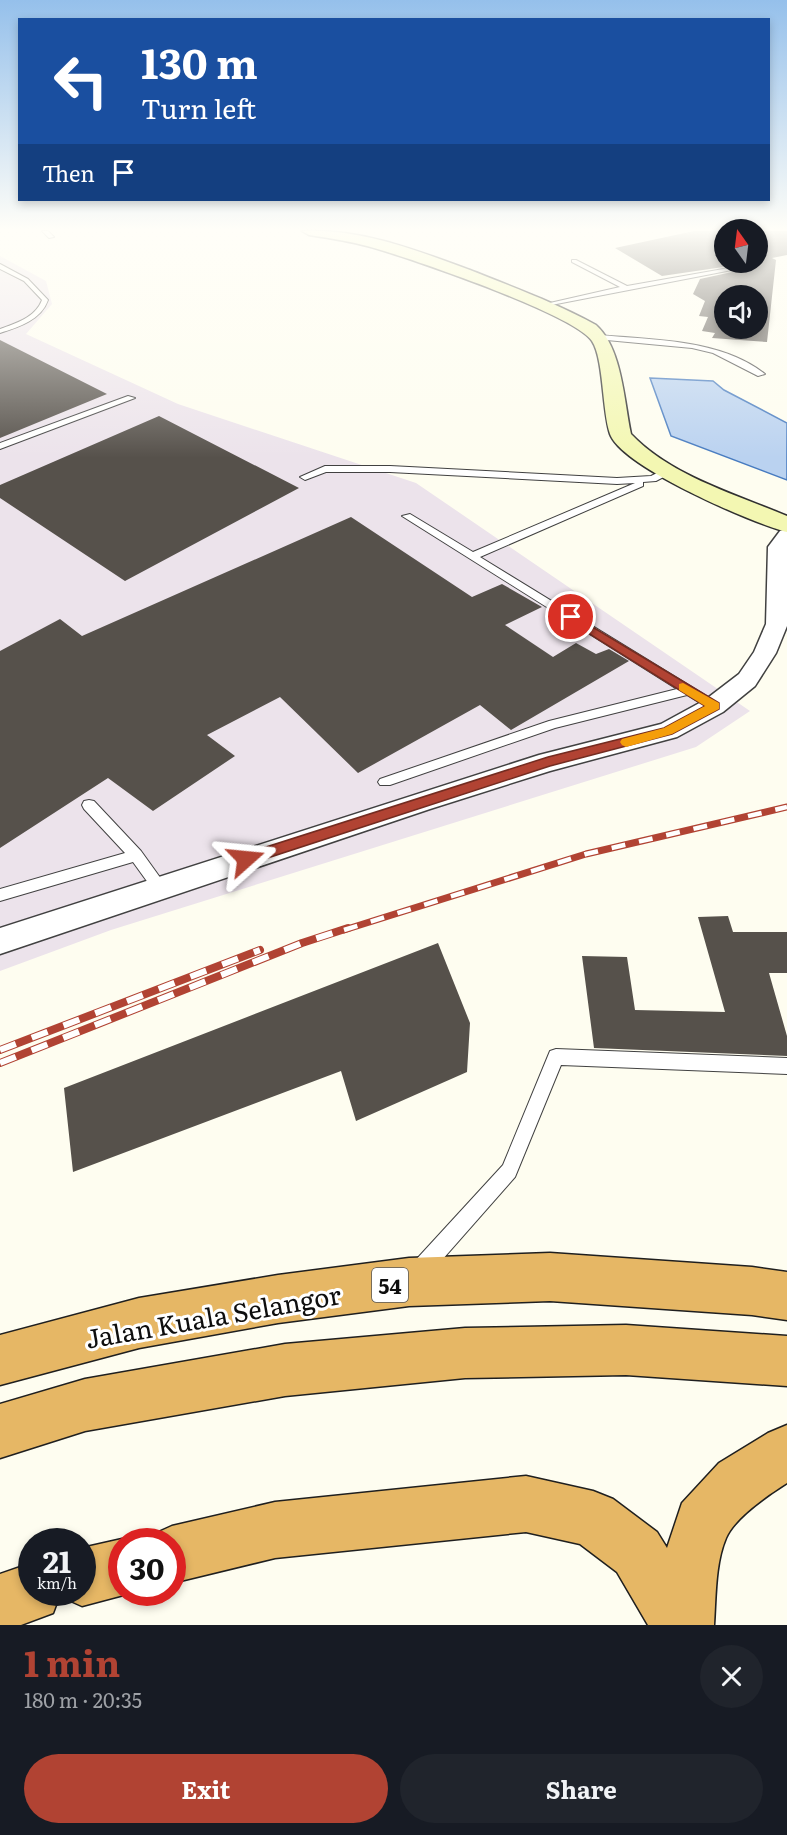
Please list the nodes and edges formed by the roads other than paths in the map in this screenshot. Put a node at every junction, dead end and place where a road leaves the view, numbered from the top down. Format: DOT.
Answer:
graph roads {
  1 [pos="44,307"];
  2 [pos="545,307"];
  3 [pos="0,331"];
  4 [pos="599,338"];
  5 [pos="761,374"];
  6 [pos="131,398"];
  7 [pos="0,446"];
  8 [pos="660,475"];
  9 [pos="305,477"];
  10 [pos="407,516"];
  11 [pos="787,525"];
  12 [pos="787,535"];
  13 [pos="472,556"];
  14 [pos="689,690"];
  15 [pos="714,706"];
  16 [pos="385,782"];
  17 [pos="89,805"];
  18 [pos="136,855"];
  19 [pos="159,887"];
  20 [pos="0,895"];
  21 [pos="0,941"];
  22 [pos="787,1066"];
  23 [pos="409,1282"];
  24 [pos="787,1296"];
  25 [pos="0,1360"];
  26 [pos="787,1361"];
  27 [pos="0,1431"];
  28 [pos="787,1452"];
  29 [pos="186,1552"];
  30 [pos="18,1597"];
  31 [pos="0,1604"];
  32 [pos="683,1625"];
  1 -- 3 [label="lane"];
  2 -- 4 [label="street"];
  4 -- 5 [label="lane"];
  4 -- 8 [label="street"];
  6 -- 7 [label="lane"];
  8 -- 9 [label="lane"];
  8 -- 11 [label="street"];
  8 -- 13 [label="lane"];
  10 -- 13 [label="lane"];
  12 -- 15 [label="street"];
  13 -- 14 [label="lane"];
  14 -- 15 [label="lane"];
  14 -- 16 [label="lane"];
  15 -- 19 [label="street"];
  17 -- 18 [label="lane"];
  18 -- 19 [label="lane"];
  18 -- 20 [label="lane"];
  19 -- 21 [label="street"];
  22 -- 23 [label="lane"];
  23 -- 24 [label="highway, Jalan Kuala Selangor / 54"];
  23 -- 25 [label="highway, Jalan Kuala Selangor / 54"];
  26 -- 27 [label="highway"];
  28 -- 32 [label="highway"];
  29 -- 32 [label="highway"];
  30 -- 31 [label="highway"];
}
